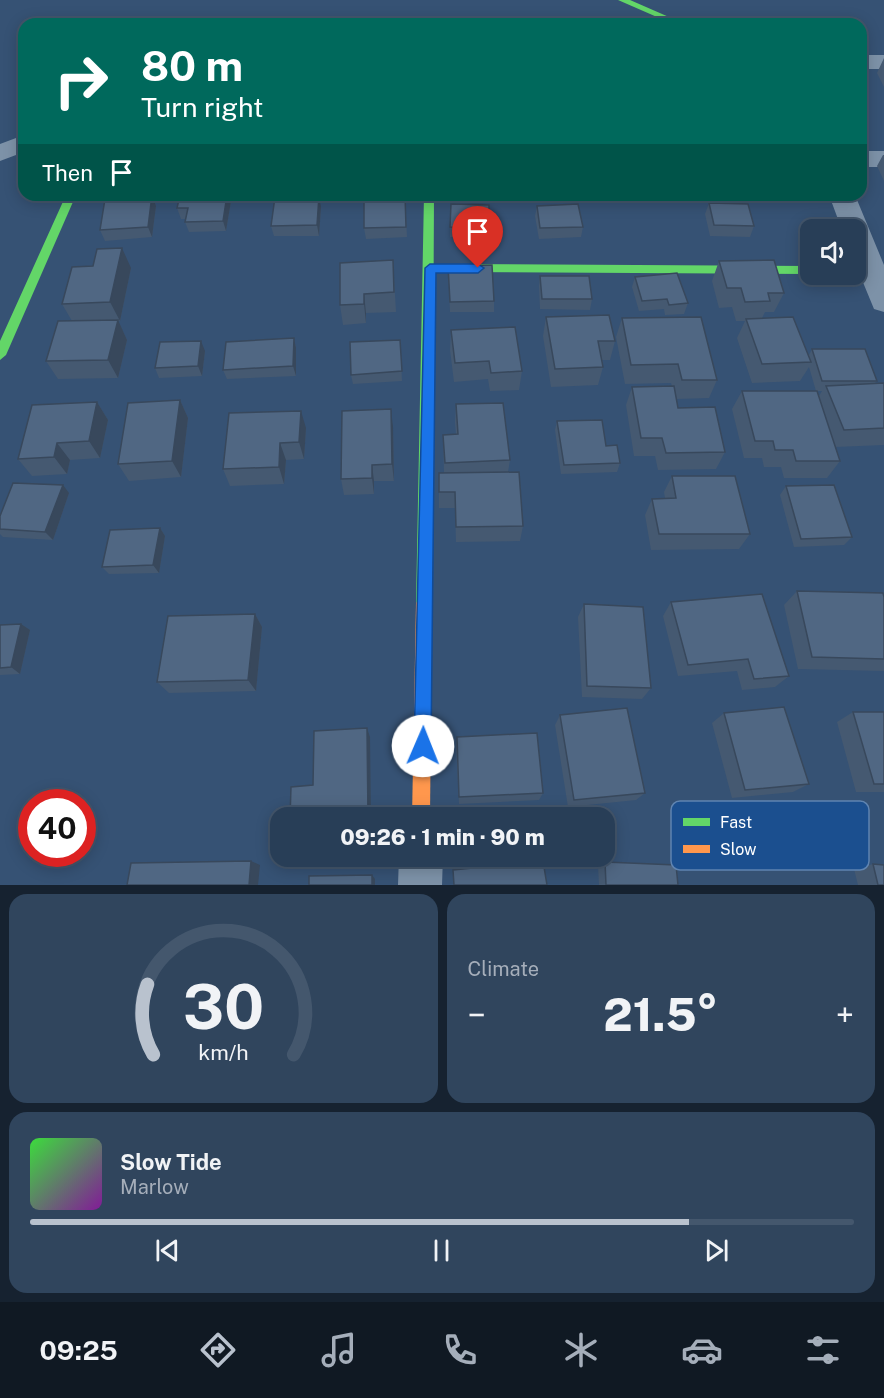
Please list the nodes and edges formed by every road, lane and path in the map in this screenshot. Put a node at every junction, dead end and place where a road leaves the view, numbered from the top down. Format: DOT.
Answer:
graph roads {
  1 [pos="622,0"];
  2 [pos="666,18"];
  3 [pos="867,62"];
  4 [pos="884,62"];
  5 [pos="18,146"];
  6 [pos="0,153"];
  7 [pos="867,159"];
  8 [pos="884,159"];
  9 [pos="68,201"];
  10 [pos="429,201"];
  11 [pos="844,201"];
  12 [pos="430,268"];
  13 [pos="800,270"];
  14 [pos="870,270"];
  15 [pos="884,301"];
  16 [pos="0,355"];
  17 [pos="421,807"];
  18 [pos="421,867"];
  19 [pos="420,885"];
  1 -- 2 [label="street"];
  3 -- 4 [label="street"];
  5 -- 6 [label="street"];
  7 -- 8 [label="street"];
  9 -- 16 [label="street"];
  10 -- 12 [label="street"];
  11 -- 14 [label="street"];
  12 -- 13 [label="street"];
  12 -- 17 [label="street"];
  14 -- 15 [label="street"];
  18 -- 19 [label="street"];
}
